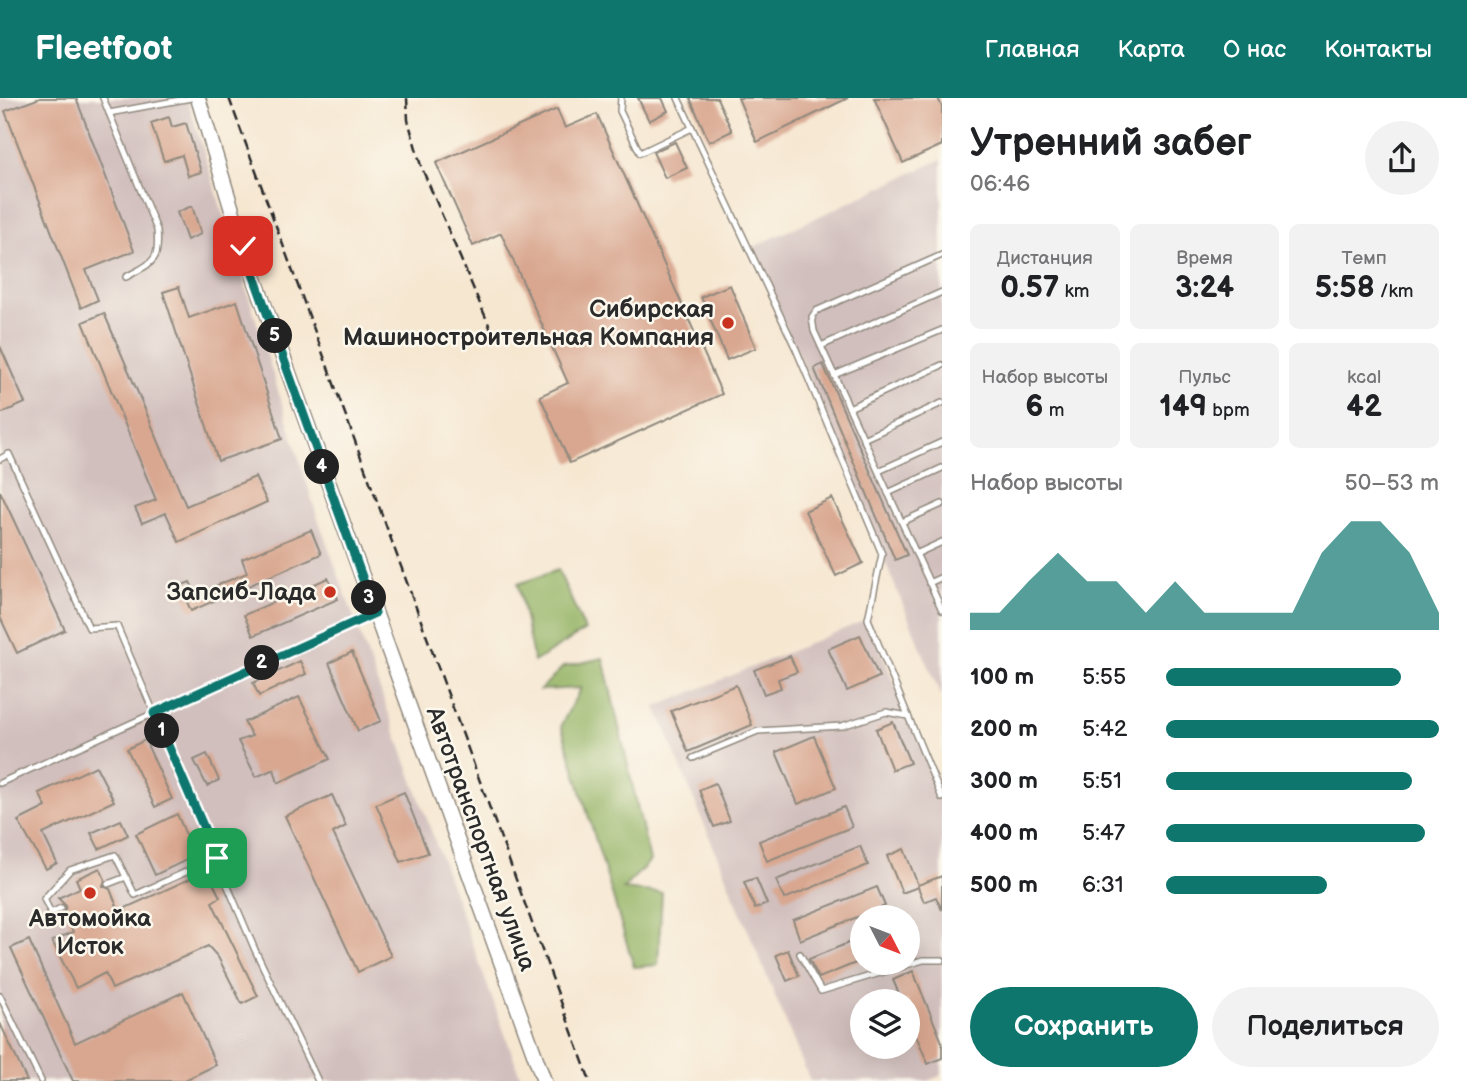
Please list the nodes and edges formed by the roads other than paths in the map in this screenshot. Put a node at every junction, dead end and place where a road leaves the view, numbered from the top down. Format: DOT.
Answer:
graph roads {
  1 [pos="103,98"];
  2 [pos="191,98"];
  3 [pos="198,98"];
  4 [pos="621,98"];
  5 [pos="678,98"];
  6 [pos="109,113"];
  7 [pos="692,128"];
  8 [pos="942,255"];
  9 [pos="126,277"];
  10 [pos="942,292"];
  11 [pos="942,330"];
  12 [pos="821,346"];
  13 [pos="942,365"];
  14 [pos="834,375"];
  15 [pos="942,402"];
  16 [pos="849,408"];
  17 [pos="863,439"];
  18 [pos="942,442"];
  19 [pos="0,459"];
  20 [pos="942,468"];
  21 [pos="881,470"];
  22 [pos="888,493"];
  23 [pos="942,505"];
  24 [pos="902,522"];
  25 [pos="942,542"];
  26 [pos="916,554"];
  27 [pos="942,577"];
  28 [pos="929,583"];
  29 [pos="942,609"];
  30 [pos="375,613"];
  31 [pos="154,713"];
  32 [pos="908,716"];
  33 [pos="693,758"];
  34 [pos="0,783"];
  35 [pos="942,799"];
  36 [pos="217,858"];
  37 [pos="126,877"];
  38 [pos="108,884"];
  39 [pos="61,908"];
  40 [pos="800,954"];
  41 [pos="942,960"];
  42 [pos="0,996"];
  43 [pos="41,1081"];
  44 [pos="318,1081"];
  45 [pos="544,1081"];
  1 -- 6 [label="lane"];
  2 -- 6 [label="lane"];
  3 -- 30 [label="main road, Автотранспортная улица"];
  4 -- 7 [label="lane"];
  5 -- 7 [label="lane"];
  6 -- 9 [label="lane"];
  7 -- 32 [label="lane"];
  8 -- 12 [label="lane"];
  10 -- 12 [label="lane"];
  11 -- 14 [label="lane"];
  12 -- 14 [label="lane"];
  13 -- 16 [label="lane"];
  14 -- 16 [label="lane"];
  15 -- 17 [label="lane"];
  16 -- 17 [label="lane"];
  17 -- 22 [label="lane"];
  18 -- 21 [label="lane"];
  19 -- 31 [label="lane"];
  20 -- 22 [label="lane"];
  22 -- 24 [label="lane"];
  23 -- 24 [label="lane"];
  24 -- 26 [label="lane"];
  25 -- 26 [label="lane"];
  26 -- 28 [label="lane"];
  27 -- 28 [label="lane"];
  28 -- 29 [label="lane"];
  30 -- 31 [label="lane"];
  30 -- 45 [label="main road, Автотранспортная улица"];
  31 -- 34 [label="lane"];
  31 -- 36 [label="lane"];
  32 -- 33 [label="lane"];
  32 -- 35 [label="lane"];
  36 -- 37 [label="lane"];
  36 -- 44 [label="lane"];
  37 -- 38 [label="lane"];
  37 -- 39 [label="lane"];
  40 -- 41 [label="lane"];
  42 -- 43 [label="lane"];
}
